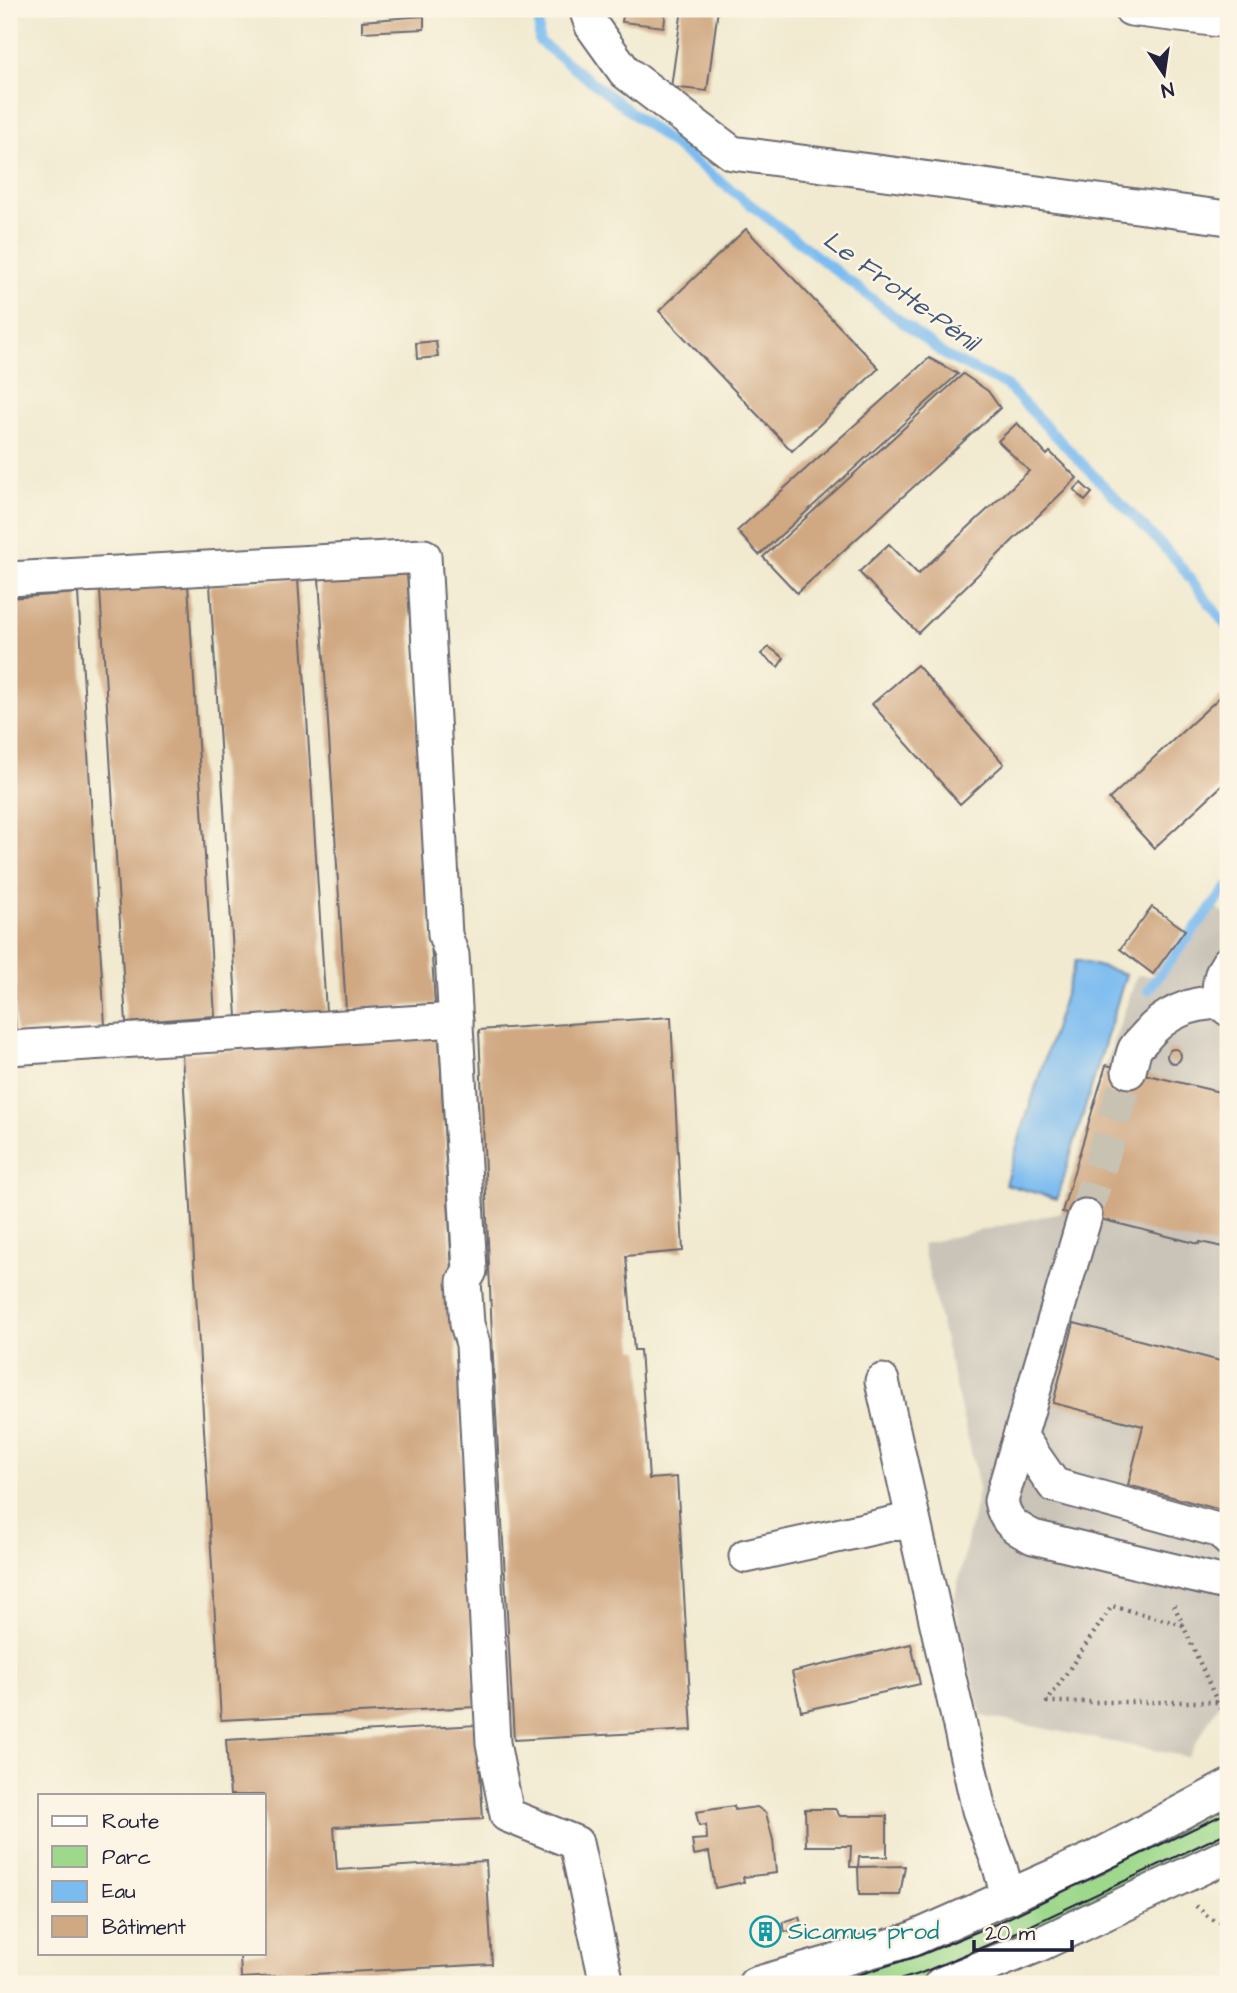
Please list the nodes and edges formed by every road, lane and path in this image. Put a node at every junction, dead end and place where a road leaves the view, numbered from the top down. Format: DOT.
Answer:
graph roads {
  1 [pos="586,9"];
  2 [pos="1131,9"];
  3 [pos="1228,22"];
  4 [pos="1228,218"];
  5 [pos="9,579"];
  6 [pos="1228,964"];
  7 [pos="1225,1005"];
  8 [pos="456,1020"];
  9 [pos="9,1048"];
  10 [pos="1129,1071"];
  11 [pos="1085,1216"];
  12 [pos="882,1381"];
  13 [pos="1020,1436"];
  14 [pos="913,1519"];
  15 [pos="1228,1539"];
  16 [pos="746,1556"];
  17 [pos="1228,1581"];
  18 [pos="1171,1598"];
  19 [pos="1183,1625"];
  20 [pos="1217,1702"];
  21 [pos="1228,1702"];
  22 [pos="1228,1726"];
  23 [pos="1228,1787"];
  24 [pos="1228,1855"];
  25 [pos="1007,1897"];
  26 [pos="1194,1905"];
  27 [pos="1228,1925"];
  28 [pos="607,1984"];
  29 [pos="755,1984"];
  30 [pos="941,1984"];
  1 -- 4 [label="street"];
  2 -- 3 [label="street"];
  5 -- 8 [label="street"];
  6 -- 7 [label="street"];
  7 -- 10 [label="street"];
  8 -- 9 [label="street"];
  8 -- 28 [label="street"];
  11 -- 13 [label="street"];
  12 -- 14 [label="street"];
  13 -- 15 [label="street"];
  13 -- 17 [label="street"];
  14 -- 16 [label="street"];
  14 -- 25 [label="street"];
  18 -- 19 [label="path"];
  19 -- 20 [label="path"];
  19 -- 20 [label="path"];
  20 -- 21 [label="path"];
  20 -- 22 [label="path"];
  23 -- 25 [label="street"];
  24 -- 30 [label="street"];
  25 -- 29 [label="street"];
  26 -- 27 [label="path"];
}
